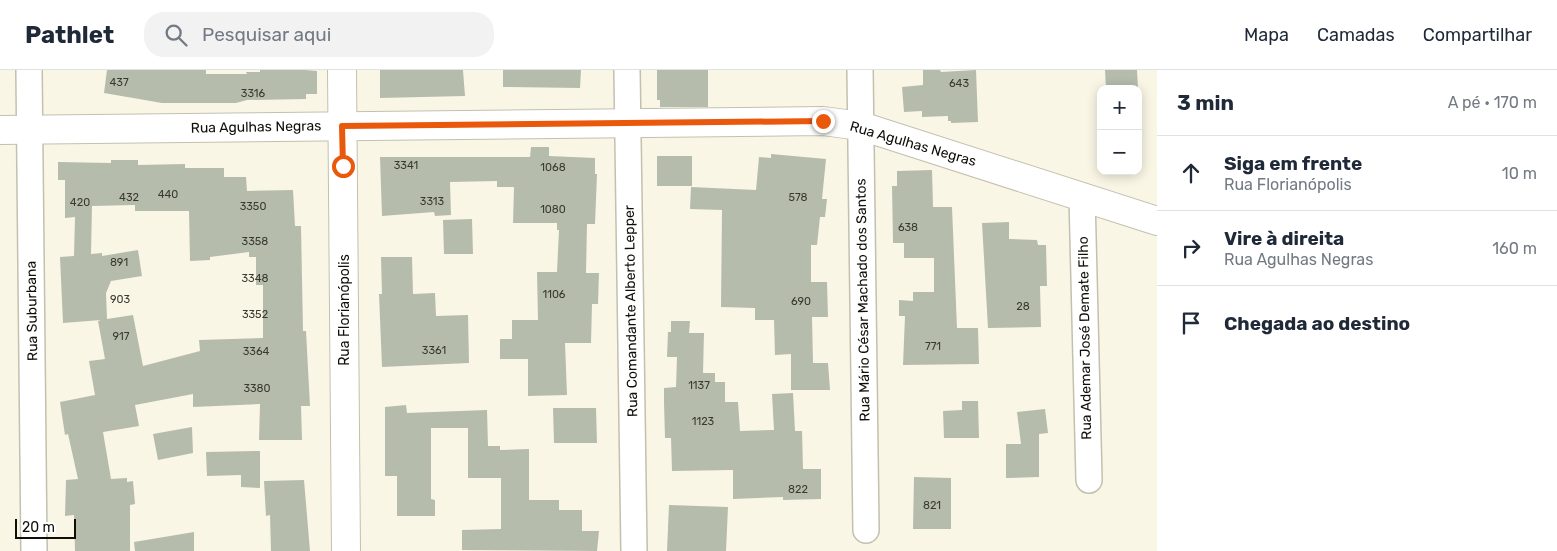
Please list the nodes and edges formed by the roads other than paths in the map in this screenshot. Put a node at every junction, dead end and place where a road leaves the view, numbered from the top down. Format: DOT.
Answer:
graph roads {
  1 [pos="29,70"];
  2 [pos="342,70"];
  3 [pos="627,70"];
  4 [pos="860,70"];
  5 [pos="628,122"];
  6 [pos="342,126"];
  7 [pos="861,126"];
  8 [pos="0,130"];
  9 [pos="29,130"];
  10 [pos="1082,196"];
  11 [pos="1157,221"];
  12 [pos="1089,480"];
  13 [pos="866,530"];
  14 [pos="34,551"];
  15 [pos="346,551"];
  16 [pos="634,551"];
  1 -- 9 [label="street, Rua Suburbana"];
  2 -- 6 [label="street, Rua Florianópolis"];
  3 -- 5 [label="street, Rua Comandante Alberto Lepper"];
  4 -- 7 [label="street, Rua Mário César Machado dos Santos"];
  5 -- 6 [label="street, Rua Agulhas Negras"];
  5 -- 7 [label="street, Rua Agulhas Negras"];
  5 -- 16 [label="street, Rua Comandante Alberto Lepper"];
  6 -- 9 [label="street, Rua Agulhas Negras"];
  6 -- 15 [label="street, Rua Florianópolis"];
  7 -- 10 [label="street, Rua Agulhas Negras"];
  7 -- 13 [label="street, Rua Mário César Machado dos Santos"];
  8 -- 9 [label="street, Rua Agulhas Negras"];
  9 -- 14 [label="street, Rua Suburbana"];
  10 -- 11 [label="street, Rua Agulhas Negras"];
  10 -- 12 [label="street, Rua Ademar José Demate Filho"];
}
